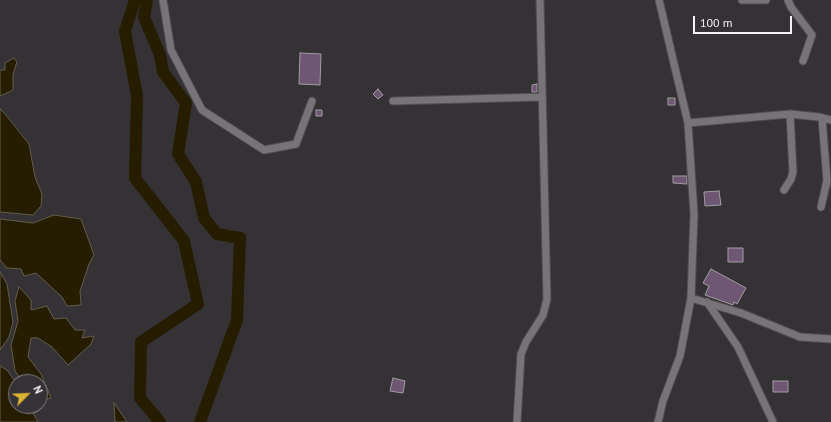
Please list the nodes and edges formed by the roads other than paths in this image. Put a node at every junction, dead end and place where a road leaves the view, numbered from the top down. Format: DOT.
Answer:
graph roads {
  1 [pos="163,0"];
  2 [pos="540,0"];
  3 [pos="659,0"];
  4 [pos="742,0"];
  5 [pos="766,0"];
  6 [pos="788,0"];
  7 [pos="803,61"];
  8 [pos="541,97"];
  9 [pos="312,101"];
  10 [pos="393,101"];
  11 [pos="790,114"];
  12 [pos="822,118"];
  13 [pos="831,120"];
  14 [pos="688,123"];
  15 [pos="784,190"];
  16 [pos="820,207"];
  17 [pos="691,298"];
  18 [pos="707,302"];
  19 [pos="831,340"];
  20 [pos="517,422"];
  21 [pos="658,422"];
  22 [pos="773,422"];
  1 -- 9 [label="street"];
  2 -- 8 [label="street"];
  3 -- 14 [label="street"];
  4 -- 5 [label="street"];
  6 -- 7 [label="street"];
  8 -- 10 [label="street"];
  8 -- 20 [label="street"];
  11 -- 12 [label="street"];
  11 -- 14 [label="street"];
  11 -- 15 [label="street"];
  12 -- 13 [label="street"];
  12 -- 16 [label="street"];
  14 -- 17 [label="street"];
  17 -- 18 [label="street"];
  17 -- 21 [label="street"];
  18 -- 19 [label="street"];
  18 -- 22 [label="street"];
}
